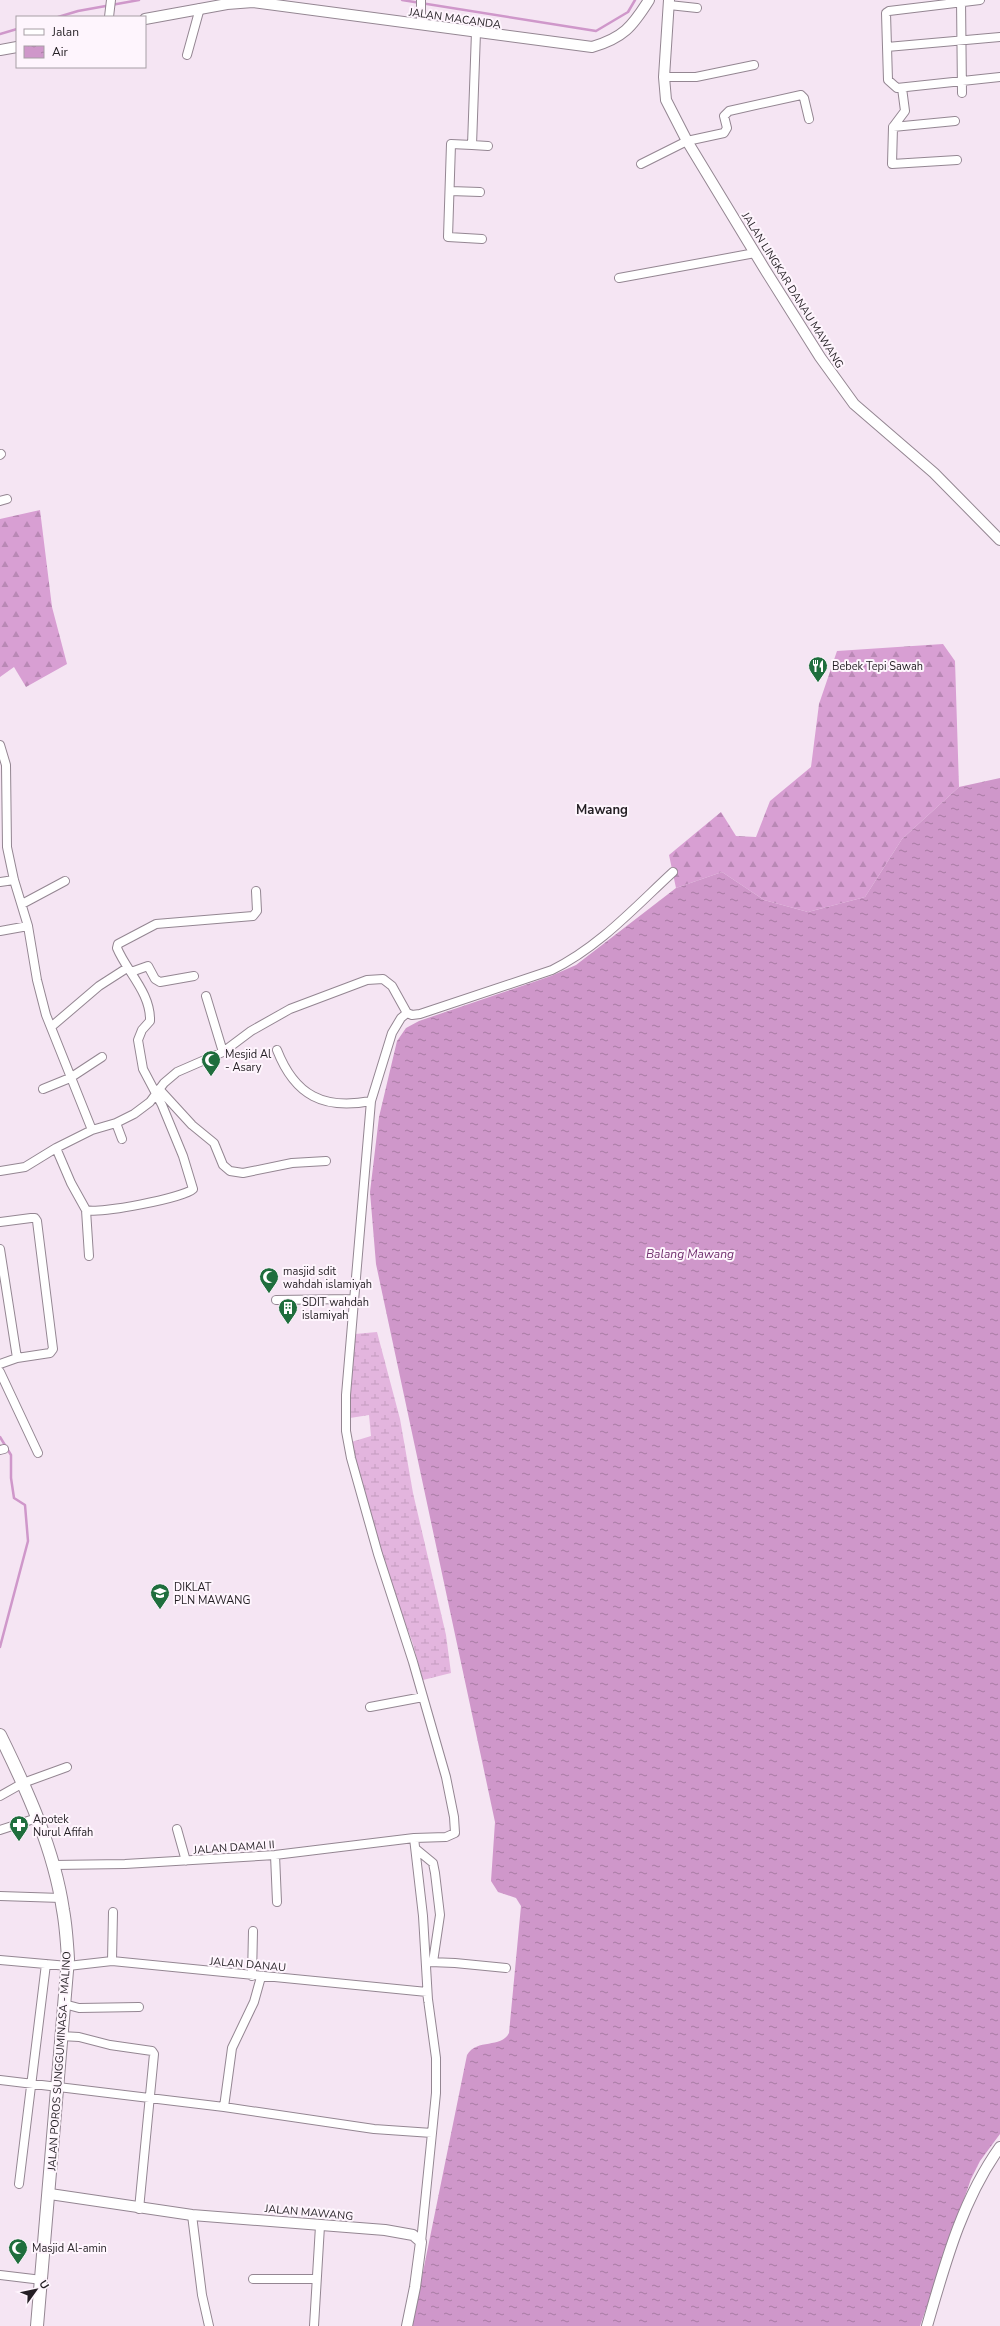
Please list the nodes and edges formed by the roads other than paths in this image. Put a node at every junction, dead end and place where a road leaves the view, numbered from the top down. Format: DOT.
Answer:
graph roads {
  1 [pos="112,0"];
  2 [pos="649,0"];
  3 [pos="980,0"];
  4 [pos="961,1"];
  5 [pos="669,2"];
  6 [pos="422,4"];
  7 [pos="200,8"];
  8 [pos="697,8"];
  9 [pos="109,14"];
  10 [pos="146,19"];
  11 [pos="422,23"];
  12 [pos="476,32"];
  13 [pos="1000,37"];
  14 [pos="960,39"];
  15 [pos="16,46"];
  16 [pos="887,47"];
  17 [pos="0,50"];
  18 [pos="187,55"];
  19 [pos="754,65"];
  20 [pos="664,77"];
  21 [pos="1000,77"];
  22 [pos="961,81"];
  23 [pos="902,88"];
  24 [pos="962,93"];
  25 [pos="809,119"];
  26 [pos="955,121"];
  27 [pos="893,127"];
  28 [pos="687,141"];
  29 [pos="472,145"];
  30 [pos="488,146"];
  31 [pos="957,160"];
  32 [pos="641,164"];
  33 [pos="450,191"];
  34 [pos="480,192"];
  35 [pos="482,239"];
  36 [pos="755,252"];
  37 [pos="619,278"];
  38 [pos="1000,540"];
  39 [pos="0,745"];
  40 [pos="673,872"];
  41 [pos="14,880"];
  42 [pos="0,882"];
  43 [pos="65,882"];
  44 [pos="256,891"];
  45 [pos="22,904"];
  46 [pos="28,926"];
  47 [pos="0,931"];
  48 [pos="129,970"];
  49 [pos="194,976"];
  50 [pos="206,996"];
  51 [pos="407,1014"];
  52 [pos="51,1027"];
  53 [pos="278,1050"];
  54 [pos="223,1052"];
  55 [pos="102,1057"];
  56 [pos="70,1078"];
  57 [pos="43,1089"];
  58 [pos="158,1092"];
  59 [pos="371,1101"];
  60 [pos="116,1123"];
  61 [pos="92,1130"];
  62 [pos="122,1139"];
  63 [pos="56,1148"];
  64 [pos="326,1161"];
  65 [pos="0,1171"];
  66 [pos="86,1210"];
  67 [pos="0,1222"];
  68 [pos="0,1249"];
  69 [pos="89,1256"];
  70 [pos="354,1299"];
  71 [pos="276,1300"];
  72 [pos="17,1358"];
  73 [pos="0,1364"];
  74 [pos="0,1372"];
  75 [pos="38,1453"];
  76 [pos="423,1697"];
  77 [pos="370,1707"];
  78 [pos="0,1735"];
  79 [pos="67,1767"];
  80 [pos="23,1783"];
  81 [pos="0,1796"];
  82 [pos="37,1818"];
  83 [pos="177,1829"];
  84 [pos="0,1830"];
  85 [pos="414,1838"];
  86 [pos="416,1849"];
  87 [pos="276,1855"];
  88 [pos="186,1861"];
  89 [pos="53,1865"];
  90 [pos="0,1896"];
  91 [pos="61,1898"];
  92 [pos="277,1902"];
  93 [pos="113,1912"];
  94 [pos="253,1931"];
  95 [pos="0,1960"];
  96 [pos="112,1961"];
  97 [pos="430,1962"];
  98 [pos="46,1964"];
  99 [pos="68,1966"];
  100 [pos="503,1968"];
  101 [pos="256,1976"];
  102 [pos="428,1996"];
  103 [pos="64,2004"];
  104 [pos="139,2007"];
  105 [pos="60,2036"];
  106 [pos="0,2080"];
  107 [pos="33,2083"];
  108 [pos="57,2085"];
  109 [pos="149,2098"];
  110 [pos="224,2106"];
  111 [pos="432,2133"];
  112 [pos="1000,2146"];
  113 [pos="19,2184"];
  114 [pos="50,2194"];
  115 [pos="139,2208"];
  116 [pos="192,2215"];
  117 [pos="320,2226"];
  118 [pos="421,2242"];
  119 [pos="0,2275"];
  120 [pos="253,2279"];
  121 [pos="316,2279"];
  122 [pos="42,2280"];
  123 [pos="37,2326"];
  124 [pos="209,2326"];
  125 [pos="314,2326"];
  126 [pos="407,2326"];
  127 [pos="927,2326"];
  1 -- 9 [label="street"];
  2 -- 12 [label="street, JALAN MACANDA"];
  3 -- 4 [label="street"];
  4 -- 14 [label="street"];
  4 -- 16 [label="street"];
  5 -- 8 [label="street"];
  5 -- 20 [label="street, JALAN LINGKAR DANAU MAWANG"];
  6 -- 11 [label="street"];
  7 -- 10 [label="street, JALAN MACANDA"];
  7 -- 11 [label="street, JALAN MACANDA"];
  7 -- 18 [label="street"];
  11 -- 12 [label="street, JALAN MACANDA"];
  12 -- 29 [label="street"];
  13 -- 14 [label="street"];
  14 -- 16 [label="street"];
  14 -- 22 [label="street"];
  15 -- 17 [label="street"];
  16 -- 23 [label="street"];
  19 -- 20 [label="street"];
  20 -- 28 [label="street, JALAN LINGKAR DANAU MAWANG"];
  21 -- 22 [label="street"];
  22 -- 23 [label="street"];
  22 -- 24 [label="street"];
  23 -- 27 [label="street"];
  25 -- 28 [label="street"];
  26 -- 27 [label="street"];
  27 -- 31 [label="street"];
  28 -- 32 [label="street"];
  28 -- 36 [label="street, JALAN LINGKAR DANAU MAWANG"];
  29 -- 30 [label="street"];
  29 -- 33 [label="street"];
  33 -- 34 [label="street"];
  33 -- 35 [label="street"];
  36 -- 37 [label="street"];
  36 -- 38 [label="street, JALAN LINGKAR DANAU MAWANG"];
  39 -- 41 [label="street"];
  40 -- 51 [label="street"];
  41 -- 42 [label="street"];
  41 -- 45 [label="street"];
  43 -- 45 [label="street"];
  44 -- 48 [label="street"];
  45 -- 46 [label="street"];
  46 -- 47 [label="street"];
  46 -- 52 [label="street"];
  48 -- 49 [label="street"];
  48 -- 52 [label="street"];
  48 -- 58 [label="street"];
  50 -- 54 [label="street"];
  51 -- 54 [label="street"];
  51 -- 59 [label="street"];
  52 -- 56 [label="street"];
  53 -- 59 [label="street"];
  54 -- 58 [label="street"];
  55 -- 56 [label="street"];
  56 -- 57 [label="street"];
  56 -- 61 [label="street"];
  58 -- 60 [label="street"];
  58 -- 64 [label="street"];
  58 -- 66 [label="street"];
  59 -- 70 [label="street"];
  60 -- 61 [label="street"];
  60 -- 62 [label="street"];
  61 -- 63 [label="street"];
  63 -- 65 [label="street"];
  63 -- 66 [label="street"];
  66 -- 69 [label="street"];
  67 -- 72 [label="street"];
  68 -- 72 [label="street"];
  70 -- 71 [label="street"];
  70 -- 76 [label="street"];
  72 -- 73 [label="street"];
  74 -- 75 [label="street"];
  76 -- 77 [label="street"];
  76 -- 85 [label="street, JALAN DAMAI II"];
  78 -- 80 [label="main road, JALAN POROS SUNGGUMINASA - MALINO"];
  79 -- 80 [label="street"];
  80 -- 81 [label="street"];
  80 -- 82 [label="main road, JALAN POROS SUNGGUMINASA - MALINO"];
  82 -- 84 [label="street"];
  82 -- 89 [label="main road, JALAN POROS SUNGGUMINASA - MALINO"];
  83 -- 88 [label="street"];
  85 -- 86 [label="street"];
  85 -- 87 [label="street, JALAN DAMAI II"];
  86 -- 97 [label="street"];
  86 -- 97 [label="street"];
  87 -- 88 [label="street, JALAN DAMAI II"];
  87 -- 92 [label="street"];
  88 -- 89 [label="street, JALAN DAMAI II"];
  89 -- 91 [label="main road, JALAN POROS SUNGGUMINASA - MALINO"];
  90 -- 91 [label="street"];
  91 -- 99 [label="main road, JALAN POROS SUNGGUMINASA - MALINO"];
  93 -- 96 [label="street"];
  94 -- 101 [label="street"];
  95 -- 98 [label="street, JALAN DANAU"];
  96 -- 99 [label="street, JALAN DANAU"];
  96 -- 101 [label="street, JALAN DANAU"];
  97 -- 100 [label="street"];
  97 -- 102 [label="street"];
  98 -- 99 [label="street, JALAN DANAU"];
  98 -- 107 [label="street"];
  99 -- 103 [label="main road, JALAN POROS SUNGGUMINASA - MALINO"];
  101 -- 102 [label="street, JALAN DANAU"];
  101 -- 110 [label="street"];
  102 -- 111 [label="street"];
  103 -- 104 [label="street"];
  103 -- 105 [label="main road, JALAN POROS SUNGGUMINASA - MALINO"];
  105 -- 108 [label="main road, JALAN POROS SUNGGUMINASA - MALINO"];
  105 -- 109 [label="street"];
  106 -- 107 [label="street"];
  107 -- 108 [label="street"];
  107 -- 113 [label="street"];
  108 -- 109 [label="street"];
  108 -- 114 [label="main road, JALAN POROS SUNGGUMINASA - MALINO"];
  109 -- 110 [label="street"];
  109 -- 115 [label="street"];
  110 -- 111 [label="street"];
  111 -- 118 [label="street"];
  112 -- 127 [label="street"];
  114 -- 115 [label="street, JALAN MAWANG"];
  114 -- 122 [label="main road, JALAN POROS SUNGGUMINASA - MALINO"];
  115 -- 116 [label="street, JALAN MAWANG"];
  116 -- 117 [label="street, JALAN MAWANG"];
  116 -- 124 [label="street"];
  117 -- 118 [label="street, JALAN MAWANG"];
  117 -- 121 [label="street"];
  118 -- 126 [label="street"];
  119 -- 122 [label="street"];
  120 -- 121 [label="street"];
  121 -- 125 [label="street"];
  122 -- 123 [label="main road, JALAN POROS SUNGGUMINASA - MALINO"];
}
